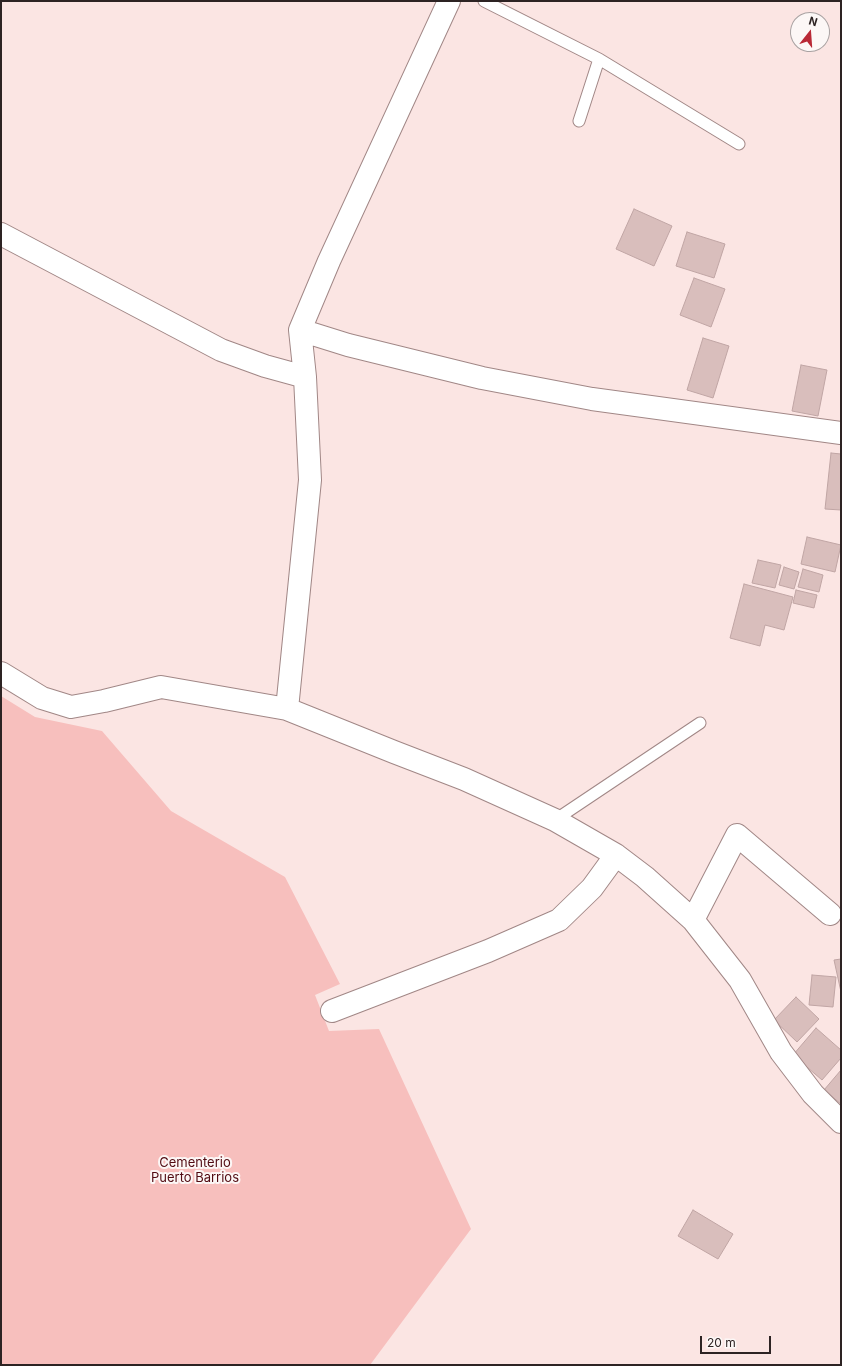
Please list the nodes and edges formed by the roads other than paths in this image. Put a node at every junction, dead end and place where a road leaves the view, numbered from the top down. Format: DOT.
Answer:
graph roads {
  1 [pos="449,1"];
  2 [pos="484,1"];
  3 [pos="599,59"];
  4 [pos="579,121"];
  5 [pos="740,144"];
  6 [pos="1,234"];
  7 [pos="300,330"];
  8 [pos="304,377"];
  9 [pos="841,433"];
  10 [pos="1,674"];
  11 [pos="287,710"];
  12 [pos="700,723"];
  13 [pos="555,820"];
  14 [pos="616,855"];
  15 [pos="830,914"];
  16 [pos="693,920"];
  17 [pos="332,1011"];
  18 [pos="841,1122"];
  1 -- 7 [label="street"];
  2 -- 3 [label="lane"];
  3 -- 4 [label="lane"];
  3 -- 5 [label="lane"];
  6 -- 8 [label="street"];
  7 -- 8 [label="street"];
  7 -- 9 [label="street"];
  8 -- 11 [label="street"];
  10 -- 11 [label="street"];
  11 -- 13 [label="street"];
  12 -- 13 [label="lane"];
  13 -- 14 [label="street"];
  14 -- 16 [label="street"];
  14 -- 17 [label="street"];
  15 -- 16 [label="street"];
  16 -- 18 [label="street"];
}
